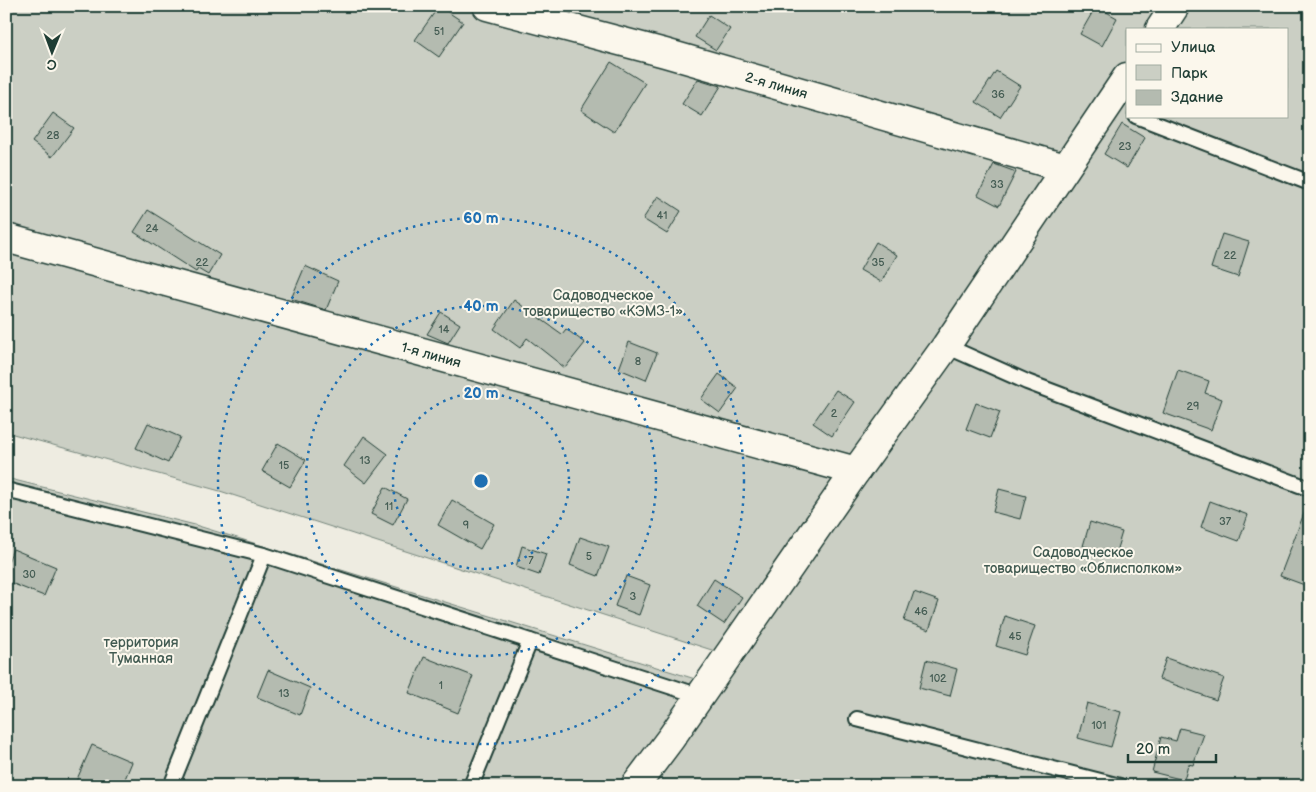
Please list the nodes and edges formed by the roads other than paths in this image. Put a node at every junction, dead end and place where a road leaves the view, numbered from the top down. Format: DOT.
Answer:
graph roads {
  1 [pos="487,6"];
  2 [pos="1174,6"];
  3 [pos="1161,28"];
  4 [pos="1126,81"];
  5 [pos="1118,109"];
  6 [pos="1141,118"];
  7 [pos="1065,168"];
  8 [pos="1310,183"];
  9 [pos="6,238"];
  10 [pos="946,346"];
  11 [pos="856,471"];
  12 [pos="1310,488"];
  13 [pos="6,490"];
  14 [pos="264,555"];
  15 [pos="530,641"];
  16 [pos="700,696"];
  17 [pos="857,719"];
  18 [pos="171,786"];
  19 [pos="471,786"];
  20 [pos="635,786"];
  21 [pos="1120,786"];
  1 -- 7 [label="street, 2-я линия"];
  2 -- 3 [label="street"];
  4 -- 5 [label="street"];
  5 -- 7 [label="street"];
  6 -- 8 [label="lane"];
  7 -- 10 [label="street"];
  9 -- 11 [label="street, 1-я линия"];
  10 -- 11 [label="street"];
  10 -- 12 [label="lane"];
  11 -- 16 [label="street"];
  13 -- 14 [label="lane"];
  14 -- 15 [label="lane"];
  14 -- 18 [label="lane"];
  15 -- 16 [label="lane"];
  15 -- 19 [label="lane"];
  16 -- 20 [label="street"];
  17 -- 21 [label="lane"];
}
